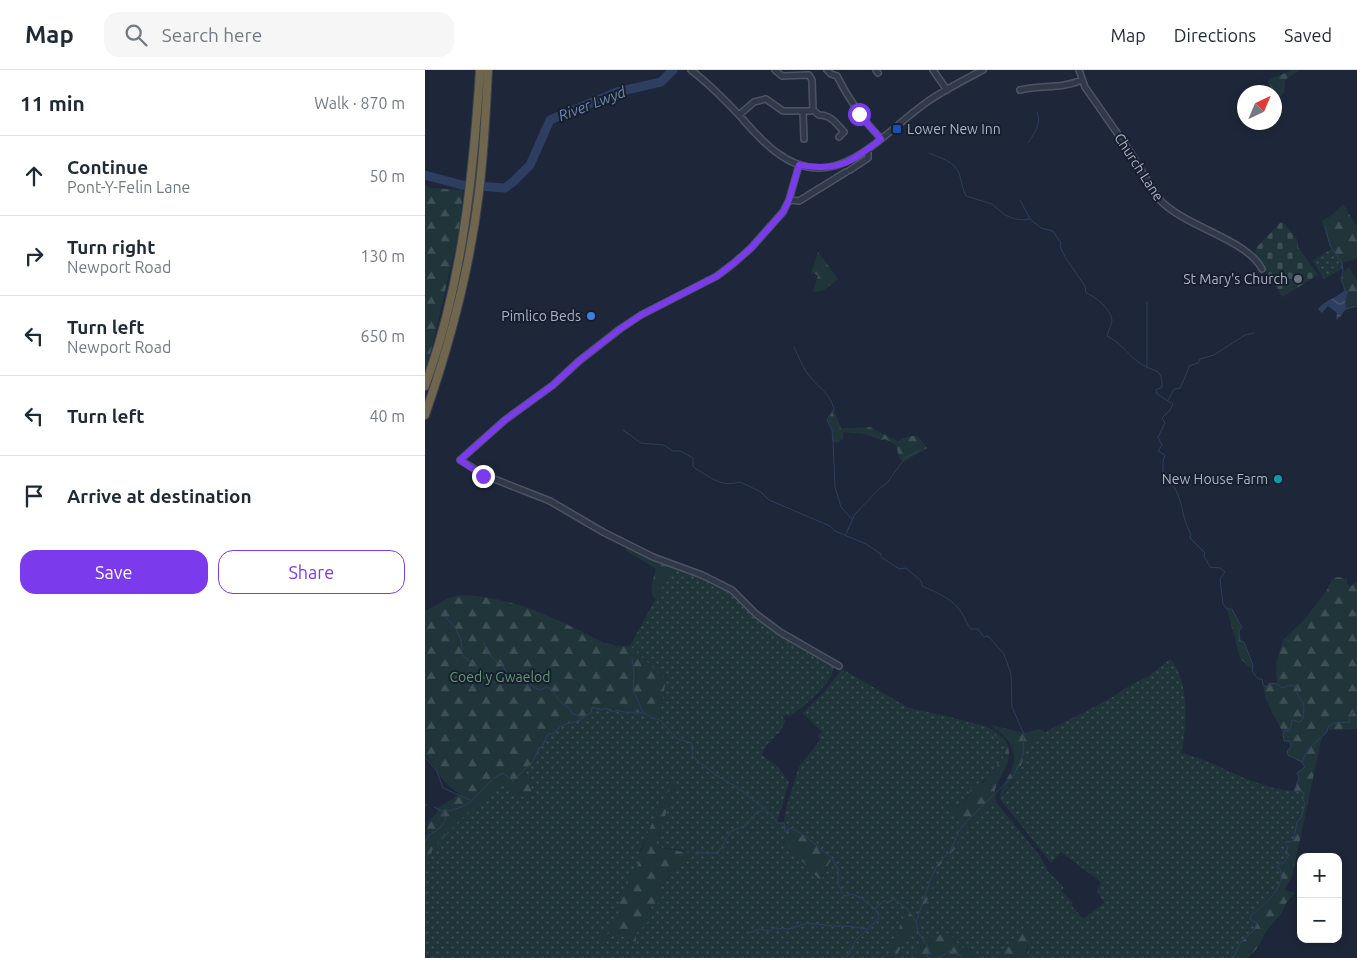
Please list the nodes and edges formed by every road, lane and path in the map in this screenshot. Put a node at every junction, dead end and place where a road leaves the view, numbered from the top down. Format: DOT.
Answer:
graph roads {
  1 [pos="480,70"];
  2 [pos="488,70"];
  3 [pos="691,70"];
  4 [pos="775,70"];
  5 [pos="827,70"];
  6 [pos="933,70"];
  7 [pos="983,70"];
  8 [pos="1079,70"];
  9 [pos="839,73"];
  10 [pos="1082,80"];
  11 [pos="947,90"];
  12 [pos="1020,90"];
  13 [pos="813,110"];
  14 [pos="803,111"];
  15 [pos="739,115"];
  16 [pos="839,137"];
  17 [pos="804,139"];
  18 [pos="881,139"];
  19 [pos="867,150"];
  20 [pos="799,165"];
  21 [pos="789,200"];
  22 [pos="1262,269"];
  23 [pos="425,386"];
  24 [pos="425,415"];
  25 [pos="839,666"];
  1 -- 23 [label="highway"];
  2 -- 24 [label="highway"];
  3 -- 15 [label="street"];
  4 -- 13 [label="street"];
  5 -- 9 [label="street"];
  6 -- 11 [label="street"];
  7 -- 11 [label="street"];
  8 -- 10 [label="street, Church Lane"];
  9 -- 18 [label="street"];
  10 -- 12 [label="street"];
  10 -- 22 [label="street, Church Lane"];
  11 -- 18 [label="street"];
  13 -- 14 [label="street"];
  13 -- 16 [label="street"];
  14 -- 15 [label="street"];
  14 -- 17 [label="street"];
  15 -- 20 [label="street"];
  18 -- 19 [label="street"];
  19 -- 20 [label="street"];
  19 -- 21 [label="street"];
  20 -- 21 [label="street"];
  21 -- 25 [label="street"];
}
